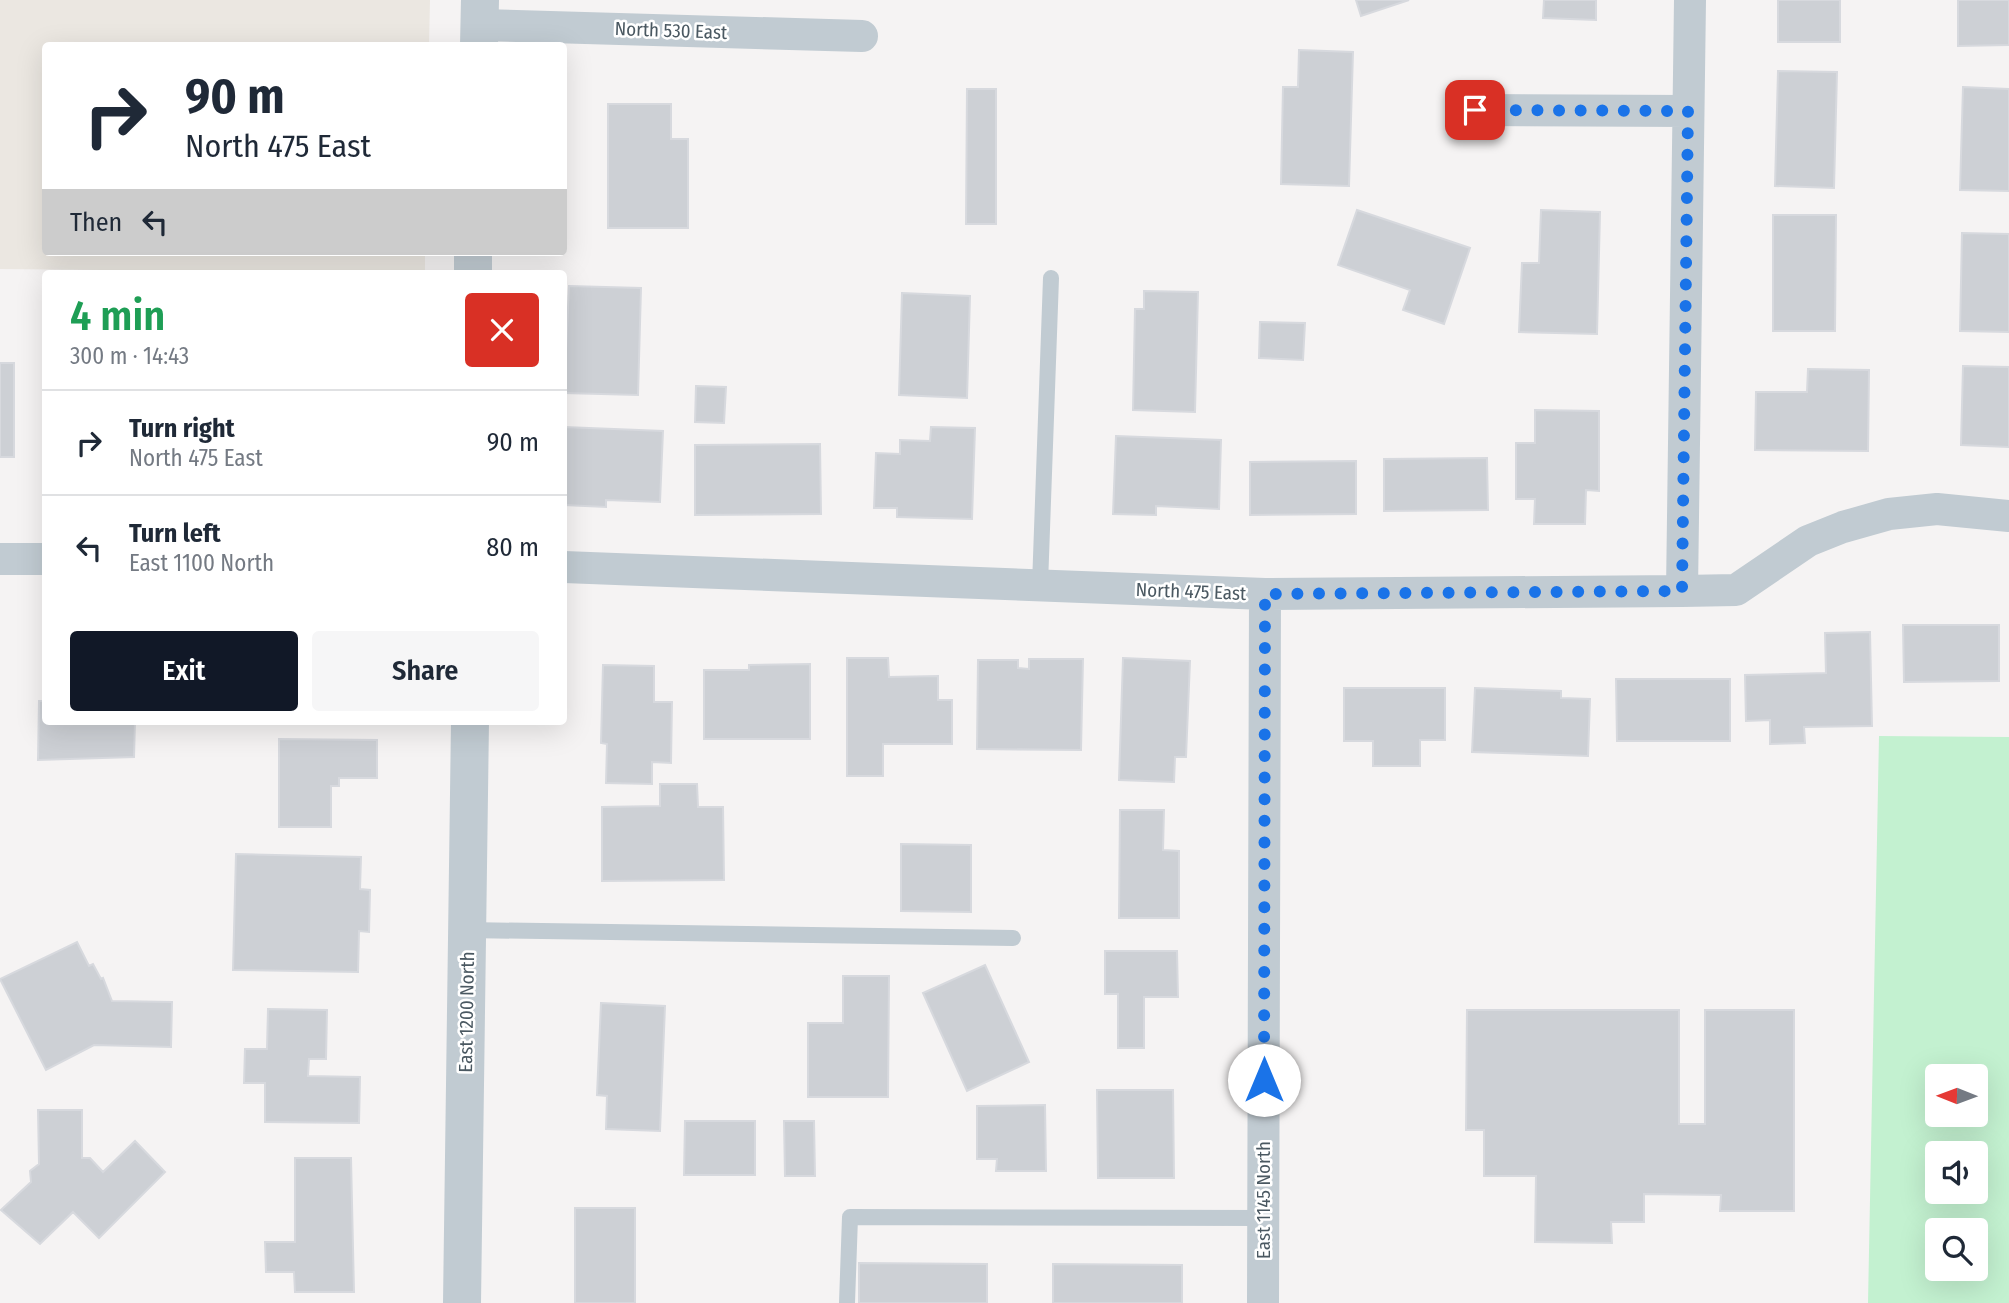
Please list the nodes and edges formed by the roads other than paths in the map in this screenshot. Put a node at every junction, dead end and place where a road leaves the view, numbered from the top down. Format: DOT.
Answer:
graph roads {
  1 [pos="1690,0"];
  2 [pos="480,24"];
  3 [pos="862,36"];
  4 [pos="1475,110"];
  5 [pos="1688,111"];
  6 [pos="1051,278"];
  7 [pos="2009,516"];
  8 [pos="0,559"];
  9 [pos="42,559"];
  10 [pos="567,566"];
  11 [pos="1040,585"];
  12 [pos="1682,591"];
  13 [pos="1265,594"];
  14 [pos="470,725"];
  15 [pos="467,930"];
  16 [pos="1013,938"];
  17 [pos="1263,1218"];
  18 [pos="462,1303"];
  19 [pos="847,1303"];
  20 [pos="1263,1303"];
  1 -- 5 [label="street"];
  2 -- 3 [label="street, North 530 East"];
  4 -- 5 [label="street"];
  5 -- 12 [label="street"];
  6 -- 11 [label="lane"];
  7 -- 12 [label="street, North 475 East"];
  8 -- 9 [label="street"];
  10 -- 11 [label="street, North 475 East"];
  11 -- 13 [label="street, North 475 East"];
  12 -- 13 [label="street, North 475 East"];
  13 -- 17 [label="street, East 1145 North"];
  14 -- 15 [label="street, East 1200 North"];
  15 -- 16 [label="lane"];
  15 -- 18 [label="street, East 1200 North"];
  17 -- 19 [label="lane"];
  17 -- 20 [label="street, East 1145 North"];
}
